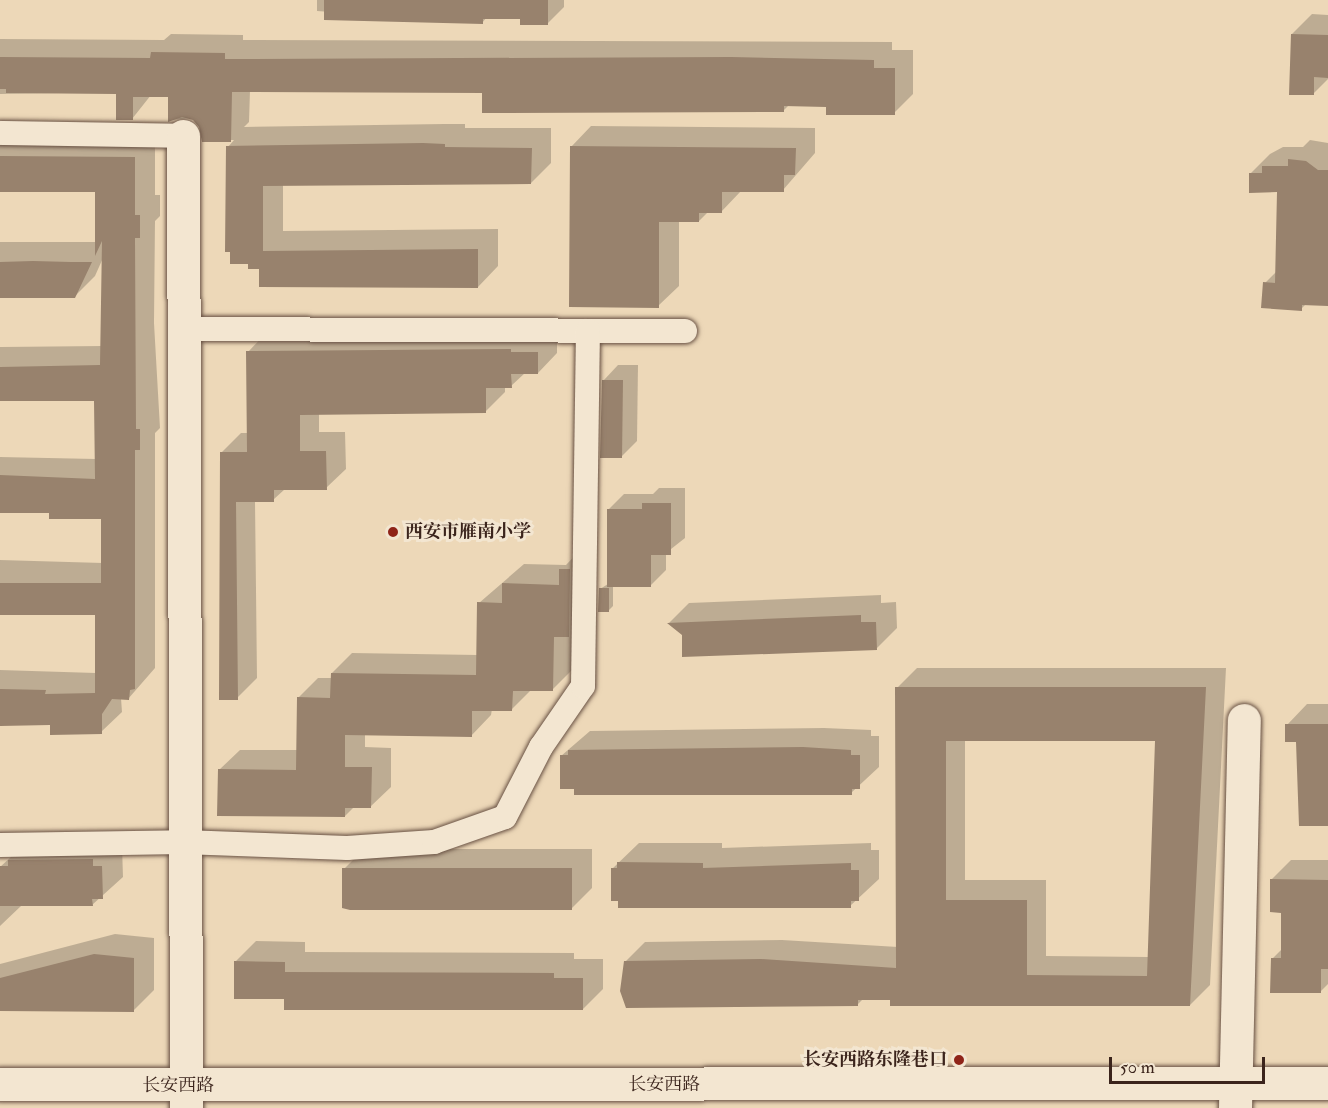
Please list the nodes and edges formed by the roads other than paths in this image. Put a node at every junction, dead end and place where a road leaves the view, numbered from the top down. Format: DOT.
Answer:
graph roads {
  1 [pos="0,132"];
  2 [pos="183,136"];
  3 [pos="183,329"];
  4 [pos="588,330"];
  5 [pos="685,331"];
  6 [pos="1244,720"];
  7 [pos="183,842"];
  8 [pos="0,845"];
  9 [pos="1328,1083"];
  10 [pos="0,1084"];
  11 [pos="1235,1095"];
  12 [pos="187,1097"];
  1 -- 2 [label="street"];
  2 -- 3 [label="main road"];
  3 -- 4 [label="street"];
  3 -- 7 [label="main road"];
  4 -- 5 [label="street"];
  4 -- 7 [label="street"];
  6 -- 11 [label="main road"];
  7 -- 8 [label="street"];
  7 -- 12 [label="main road"];
  9 -- 11 [label="main road, 长安西路"];
  10 -- 12 [label="main road, 长安西路"];
  11 -- 12 [label="main road, 长安西路"];
}
